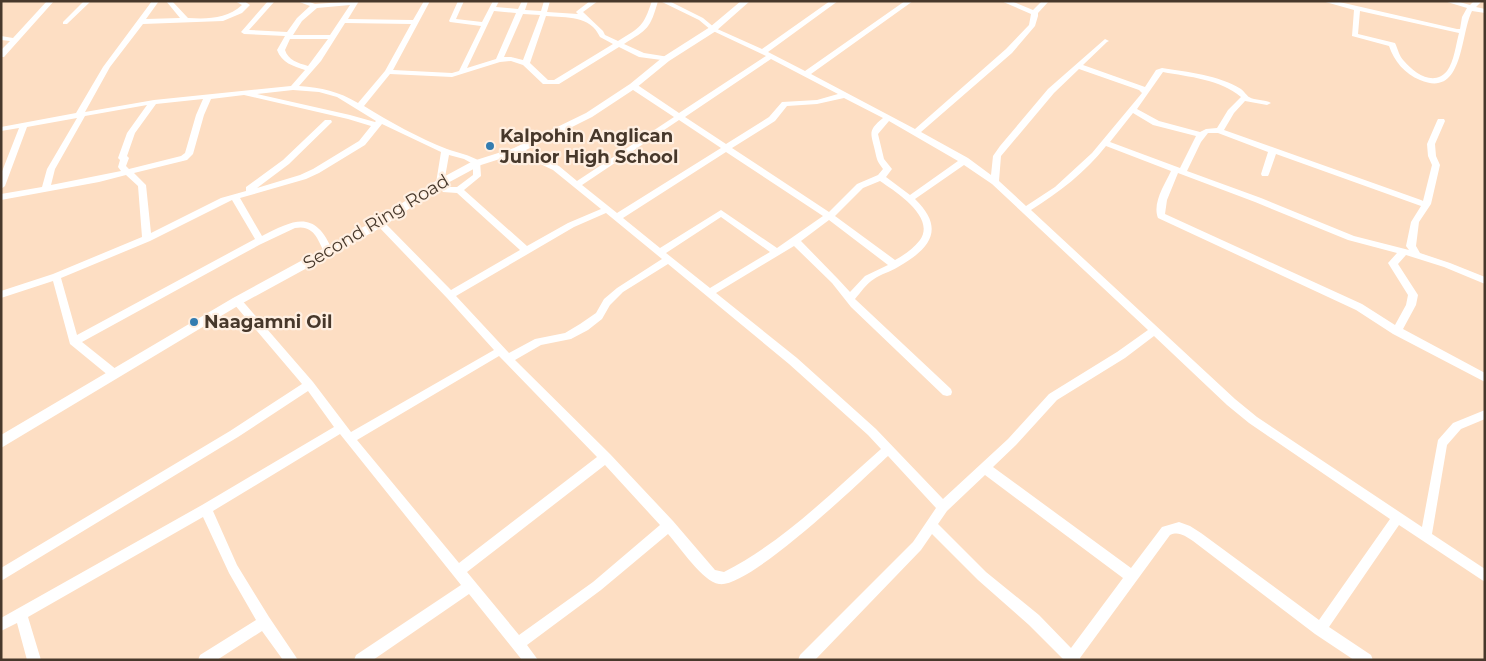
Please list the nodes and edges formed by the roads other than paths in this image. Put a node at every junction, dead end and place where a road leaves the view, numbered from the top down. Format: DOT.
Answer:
graph roads {
  1 [pos="50,1"];
  2 [pos="88,1"];
  3 [pos="238,1"];
  4 [pos="276,1"];
  5 [pos="300,1"];
  6 [pos="356,1"];
  7 [pos="427,1"];
  8 [pos="461,1"];
  9 [pos="496,1"];
  10 [pos="525,1"];
  11 [pos="547,1"];
  12 [pos="595,1"];
  13 [pos="655,1"];
  14 [pos="663,1"];
  15 [pos="746,1"];
  16 [pos="835,1"];
  17 [pos="910,1"];
  18 [pos="1004,1"];
  19 [pos="1046,1"];
  20 [pos="1324,1"];
  21 [pos="1344,1"];
  22 [pos="1447,1"];
  23 [pos="1479,1"];
  24 [pos="156,2"];
  25 [pos="170,2"];
  26 [pos="271,2"];
  27 [pos="255,4"];
  28 [pos="315,6"];
  29 [pos="1469,7"];
  30 [pos="492,9"];
  31 [pos="1354,9"];
  32 [pos="522,11"];
  33 [pos="1485,11"];
  34 [pos="544,12"];
  35 [pos="1034,12"];
  36 [pos="584,17"];
  37 [pos="344,21"];
  38 [pos="140,22"];
  39 [pos="188,22"];
  40 [pos="416,22"];
  41 [pos="65,23"];
  42 [pos="485,24"];
  43 [pos="713,29"];
  44 [pos="1463,31"];
  45 [pos="289,36"];
  46 [pos="332,37"];
  47 [pos="1,38"];
  48 [pos="14,40"];
  49 [pos="1105,41"];
  50 [pos="618,45"];
  51 [pos="767,54"];
  52 [pos="1,55"];
  53 [pos="500,60"];
  54 [pos="666,60"];
  55 [pos="526,63"];
  56 [pos="1078,66"];
  57 [pos="309,69"];
  58 [pos="388,72"];
  59 [pos="461,73"];
  60 [pos="806,74"];
  61 [pos="633,86"];
  62 [pos="293,88"];
  63 [pos="1146,91"];
  64 [pos="243,93"];
  65 [pos="845,95"];
  66 [pos="208,97"];
  67 [pos="1244,99"];
  68 [pos="154,102"];
  69 [pos="1267,103"];
  70 [pos="359,107"];
  71 [pos="1133,110"];
  72 [pos="81,114"];
  73 [pos="680,116"];
  74 [pos="888,118"];
  75 [pos="1441,121"];
  76 [pos="328,122"];
  77 [pos="378,122"];
  78 [pos="24,125"];
  79 [pos="1,128"];
  80 [pos="1219,131"];
  81 [pos="916,132"];
  82 [pos="1200,135"];
  83 [pos="1105,144"];
  84 [pos="728,148"];
  85 [pos="518,150"];
  86 [pos="1273,150"];
  87 [pos="445,151"];
  88 [pos="964,160"];
  89 [pos="477,163"];
  90 [pos="1179,170"];
  91 [pos="130,172"];
  92 [pos="1265,174"];
  93 [pos="881,177"];
  94 [pos="995,182"];
  95 [pos="440,183"];
  96 [pos="1,185"];
  97 [pos="576,185"];
  98 [pos="46,188"];
  99 [pos="459,190"];
  100 [pos="246,192"];
  101 [pos="234,196"];
  102 [pos="1,197"];
  103 [pos="911,198"];
  104 [pos="1427,204"];
  105 [pos="606,210"];
  106 [pos="1025,210"];
  107 [pos="829,216"];
  108 [pos="617,217"];
  109 [pos="380,223"];
  110 [pos="147,239"];
  111 [pos="261,241"];
  112 [pos="795,241"];
  113 [pos="527,251"];
  114 [pos="328,252"];
  115 [pos="660,252"];
  116 [pos="777,252"];
  117 [pos="1404,252"];
  118 [pos="1417,255"];
  119 [pos="669,259"];
  120 [pos="895,265"];
  121 [pos="56,276"];
  122 [pos="1485,281"];
  123 [pos="710,292"];
  124 [pos="1,295"];
  125 [pos="450,295"];
  126 [pos="850,299"];
  127 [pos="238,300"];
  128 [pos="1154,331"];
  129 [pos="1398,331"];
  130 [pos="74,340"];
  131 [pos="504,355"];
  132 [pos="113,373"];
  133 [pos="1485,378"];
  134 [pos="309,385"];
  135 [pos="947,392"];
  136 [pos="1485,414"];
  137 [pos="341,428"];
  138 [pos="351,438"];
  139 [pos="1,442"];
  140 [pos="887,450"];
  141 [pos="606,457"];
  142 [pos="985,468"];
  143 [pos="943,507"];
  144 [pos="206,508"];
  145 [pos="1398,517"];
  146 [pos="669,525"];
  147 [pos="932,526"];
  148 [pos="1426,536"];
  149 [pos="458,571"];
  150 [pos="1,575"];
  151 [pos="1485,576"];
  152 [pos="1132,577"];
  153 [pos="470,586"];
  154 [pos="21,613"];
  155 [pos="264,622"];
  156 [pos="1,625"];
  157 [pos="1320,628"];
  158 [pos="518,644"];
  159 [pos="1073,658"];
  160 [pos="34,660"];
  161 [pos="205,660"];
  162 [pos="291,660"];
  163 [pos="361,660"];
  164 [pos="531,660"];
  165 [pos="805,660"];
  166 [pos="1366,660"];
  1 -- 48 [label="street"];
  2 -- 41 [label="street"];
  3 -- 27 [label="street"];
  4 -- 26 [label="street"];
  5 -- 28 [label="street"];
  6 -- 28 [label="street"];
  6 -- 37 [label="street"];
  7 -- 40 [label="street"];
  8 -- 42 [label="street"];
  9 -- 30 [label="street"];
  10 -- 32 [label="street"];
  11 -- 34 [label="street"];
  12 -- 36 [label="street"];
  13 -- 50 [label="street"];
  14 -- 43 [label="street"];
  15 -- 43 [label="street, Second Ring Road"];
  16 -- 51 [label="street"];
  17 -- 60 [label="street"];
  18 -- 35 [label="street"];
  19 -- 35 [label="street"];
  20 -- 31 [label="street"];
  21 -- 31 [label="street"];
  22 -- 29 [label="street"];
  23 -- 29 [label="street"];
  24 -- 25 [label="street"];
  24 -- 38 [label="street"];
  25 -- 39 [label="street"];
  26 -- 27 [label="street"];
  26 -- 45 [label="street"];
  27 -- 39 [label="street"];
  28 -- 45 [label="street"];
  29 -- 33 [label="street"];
  29 -- 44 [label="street"];
  30 -- 32 [label="street"];
  30 -- 42 [label="street"];
  31 -- 44 [label="street"];
  31 -- 44 [label="street"];
  32 -- 34 [label="street"];
  32 -- 53 [label="street"];
  34 -- 36 [label="street"];
  34 -- 55 [label="street"];
  35 -- 81 [label="street"];
  36 -- 50 [label="street"];
  37 -- 40 [label="street"];
  37 -- 46 [label="street"];
  38 -- 39 [label="street"];
  38 -- 72 [label="street"];
  40 -- 58 [label="street"];
  42 -- 59 [label="street"];
  43 -- 51 [label="street"];
  43 -- 54 [label="street, Second Ring Road"];
  45 -- 46 [label="street"];
  45 -- 57 [label="street"];
  46 -- 57 [label="street"];
  47 -- 48 [label="street"];
  48 -- 52 [label="street"];
  49 -- 56 [label="street"];
  50 -- 54 [label="street"];
  50 -- 55 [label="street"];
  51 -- 60 [label="street"];
  51 -- 73 [label="street"];
  53 -- 55 [label="street"];
  53 -- 59 [label="street"];
  54 -- 61 [label="street, Second Ring Road"];
  56 -- 63 [label="street"];
  56 -- 94 [label="street"];
  57 -- 62 [label="street"];
  58 -- 59 [label="street"];
  58 -- 70 [label="street"];
  60 -- 65 [label="street"];
  61 -- 73 [label="street"];
  61 -- 85 [label="street, Second Ring Road"];
  62 -- 64 [label="street"];
  62 -- 70 [label="street"];
  63 -- 67 [label="street"];
  63 -- 71 [label="street"];
  64 -- 66 [label="street"];
  64 -- 77 [label="street"];
  65 -- 74 [label="street"];
  65 -- 84 [label="street"];
  66 -- 68 [label="street"];
  66 -- 91 [label="street"];
  67 -- 69 [label="street"];
  67 -- 80 [label="street"];
  68 -- 72 [label="street"];
  68 -- 91 [label="street"];
  70 -- 77 [label="street"];
  71 -- 82 [label="street"];
  71 -- 83 [label="street"];
  72 -- 78 [label="street"];
  72 -- 98 [label="street"];
  73 -- 84 [label="street"];
  73 -- 97 [label="street"];
  74 -- 81 [label="street"];
  74 -- 93 [label="street"];
  75 -- 104 [label="street"];
  76 -- 100 [label="street"];
  77 -- 87 [label="street"];
  77 -- 100 [label="street"];
  78 -- 79 [label="street"];
  78 -- 96 [label="street"];
  80 -- 82 [label="street"];
  80 -- 86 [label="street"];
  81 -- 88 [label="street"];
  82 -- 90 [label="street"];
  83 -- 90 [label="street"];
  83 -- 106 [label="street"];
  84 -- 107 [label="street"];
  84 -- 108 [label="street"];
  85 -- 89 [label="street, Second Ring Road"];
  85 -- 97 [label="street"];
  86 -- 92 [label="street"];
  86 -- 104 [label="street"];
  87 -- 89 [label="street"];
  87 -- 95 [label="street"];
  88 -- 94 [label="street"];
  88 -- 103 [label="street"];
  89 -- 95 [label="street, Second Ring Road"];
  89 -- 99 [label="street"];
  90 -- 117 [label="street"];
  90 -- 129 [label="street"];
  91 -- 98 [label="street"];
  91 -- 110 [label="street"];
  93 -- 103 [label="street"];
  93 -- 107 [label="street"];
  94 -- 106 [label="street"];
  95 -- 99 [label="street"];
  95 -- 109 [label="street, Second Ring Road"];
  97 -- 105 [label="street"];
  98 -- 102 [label="street"];
  99 -- 113 [label="street"];
  100 -- 101 [label="street"];
  101 -- 110 [label="street"];
  101 -- 111 [label="street"];
  103 -- 120 [label="street"];
  104 -- 118 [label="street"];
  105 -- 108 [label="street"];
  105 -- 113 [label="street"];
  106 -- 128 [label="street"];
  107 -- 112 [label="street"];
  107 -- 120 [label="street"];
  108 -- 115 [label="street"];
  109 -- 114 [label="street, Second Ring Road"];
  109 -- 125 [label="street"];
  110 -- 121 [label="street"];
  111 -- 114 [label="street"];
  111 -- 130 [label="street"];
  112 -- 116 [label="street"];
  112 -- 126 [label="street"];
  113 -- 125 [label="street"];
  114 -- 127 [label="street, Second Ring Road"];
  115 -- 116 [label="street"];
  115 -- 119 [label="street"];
  116 -- 123 [label="street"];
  117 -- 118 [label="street"];
  117 -- 129 [label="street"];
  118 -- 122 [label="street"];
  119 -- 123 [label="street"];
  119 -- 131 [label="street"];
  120 -- 126 [label="street"];
  121 -- 124 [label="street"];
  121 -- 130 [label="street"];
  123 -- 140 [label="street"];
  125 -- 131 [label="street"];
  126 -- 135 [label="street"];
  127 -- 132 [label="street, Second Ring Road"];
  127 -- 134 [label="street"];
  128 -- 142 [label="street"];
  128 -- 145 [label="street"];
  129 -- 133 [label="street"];
  130 -- 132 [label="street"];
  131 -- 138 [label="street"];
  131 -- 141 [label="street"];
  132 -- 139 [label="street, Second Ring Road"];
  134 -- 137 [label="street"];
  134 -- 150 [label="street"];
  136 -- 148 [label="street"];
  137 -- 138 [label="street"];
  137 -- 144 [label="street"];
  138 -- 149 [label="street"];
  140 -- 143 [label="street"];
  140 -- 146 [label="street"];
  141 -- 146 [label="street"];
  141 -- 149 [label="street"];
  142 -- 143 [label="street"];
  142 -- 152 [label="street"];
  143 -- 147 [label="street"];
  144 -- 154 [label="street"];
  144 -- 155 [label="street"];
  145 -- 148 [label="street"];
  145 -- 157 [label="street"];
  146 -- 158 [label="street"];
  147 -- 159 [label="street"];
  147 -- 165 [label="street"];
  148 -- 151 [label="street"];
  149 -- 153 [label="street"];
  152 -- 157 [label="street"];
  152 -- 159 [label="street"];
  153 -- 158 [label="street"];
  153 -- 163 [label="street"];
  154 -- 156 [label="street"];
  154 -- 160 [label="street"];
  155 -- 161 [label="street"];
  155 -- 162 [label="street"];
  157 -- 166 [label="street"];
  158 -- 164 [label="street"];
}
